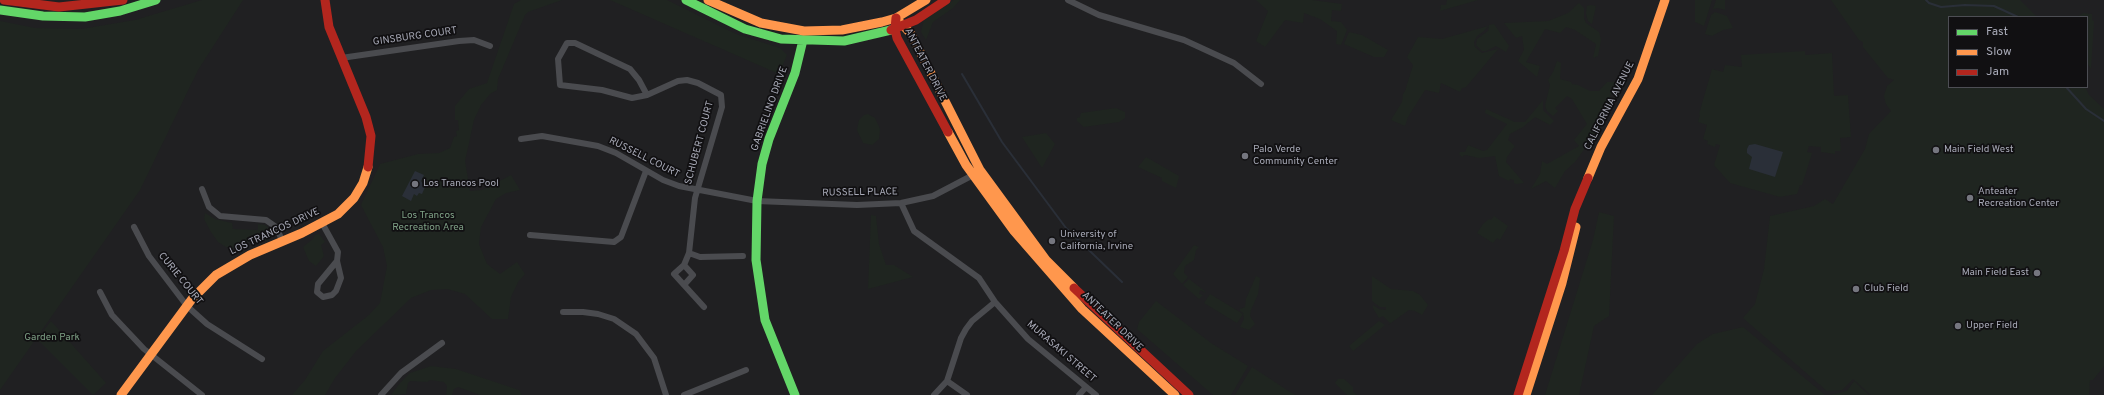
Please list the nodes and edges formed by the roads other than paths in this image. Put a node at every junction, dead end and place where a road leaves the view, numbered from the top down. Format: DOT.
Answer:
graph roads {
  1 [pos="4,0"];
  2 [pos="123,0"];
  3 [pos="156,0"];
  4 [pos="325,0"];
  5 [pos="686,0"];
  6 [pos="708,0"];
  7 [pos="926,0"];
  8 [pos="946,0"];
  9 [pos="1068,0"];
  10 [pos="1665,0"];
  11 [pos="0,10"];
  12 [pos="896,18"];
  13 [pos="905,25"];
  14 [pos="895,29"];
  15 [pos="803,40"];
  16 [pos="490,46"];
  17 [pos="341,58"];
  18 [pos="1261,84"];
  19 [pos="646,95"];
  20 [pos="521,139"];
  21 [pos="646,171"];
  22 [pos="977,172"];
  23 [pos="202,189"];
  24 [pos="697,190"];
  25 [pos="1580,198"];
  26 [pos="757,201"];
  27 [pos="901,203"];
  28 [pos="322,223"];
  29 [pos="134,227"];
  30 [pos="530,235"];
  31 [pos="282,240"];
  32 [pos="689,253"];
  33 [pos="744,256"];
  34 [pos="337,261"];
  35 [pos="684,265"];
  36 [pos="1050,275"];
  37 [pos="684,285"];
  38 [pos="100,292"];
  39 [pos="995,302"];
  40 [pos="187,306"];
  41 [pos="704,307"];
  42 [pos="563,312"];
  43 [pos="1121,333"];
  44 [pos="442,343"];
  45 [pos="151,356"];
  46 [pos="262,359"];
  47 [pos="746,370"];
  48 [pos="947,381"];
  49 [pos="1086,387"];
  50 [pos="121,395"];
  51 [pos="202,395"];
  52 [pos="382,395"];
  53 [pos="666,395"];
  54 [pos="684,395"];
  55 [pos="795,395"];
  56 [pos="934,395"];
  57 [pos="967,395"];
  58 [pos="1079,395"];
  59 [pos="1096,395"];
  60 [pos="1175,395"];
  61 [pos="1189,395"];
  62 [pos="1518,395"];
  63 [pos="1526,395"];
  1 -- 2 [label="main road"];
  3 -- 11 [label="main road"];
  4 -- 17 [label="main road, LOS TRANCOS DRIVE"];
  5 -- 15 [label="main road"];
  6 -- 12 [label="main road"];
  7 -- 12 [label="main road"];
  8 -- 13 [label="main road"];
  9 -- 18 [label="street"];
  10 -- 25 [label="main road, CALIFORNIA AVENUE"];
  12 -- 13 [label="main road, ANTEATER DRIVE"];
  12 -- 14 [label="main road, ANTEATER DRIVE"];
  13 -- 14 [label="main road"];
  13 -- 22 [label="main road, ANTEATER DRIVE"];
  14 -- 15 [label="main road"];
  14 -- 22 [label="main road, ANTEATER DRIVE"];
  15 -- 26 [label="main road, GABRIELINO DRIVE"];
  16 -- 17 [label="street, GINSBURG COURT"];
  17 -- 28 [label="main road, LOS TRANCOS DRIVE"];
  19 -- 19 [label="street, SCHUBERT COURT"];
  19 -- 24 [label="street, SCHUBERT COURT"];
  20 -- 21 [label="street, RUSSELL COURT"];
  21 -- 24 [label="street, RUSSELL COURT"];
  21 -- 30 [label="street"];
  22 -- 27 [label="street, RUSSELL PLACE"];
  22 -- 36 [label="main road, ANTEATER DRIVE"];
  22 -- 43 [label="main road, ANTEATER DRIVE"];
  23 -- 31 [label="street"];
  24 -- 26 [label="street, RUSSELL COURT"];
  24 -- 32 [label="street, SCHUBERT COURT"];
  25 -- 62 [label="main road, CALIFORNIA AVENUE"];
  25 -- 63 [label="main road, CALIFORNIA AVENUE"];
  26 -- 27 [label="street, RUSSELL PLACE"];
  26 -- 55 [label="main road, GABRIELINO DRIVE"];
  27 -- 39 [label="street, MURASAKI STREET"];
  28 -- 31 [label="main road, LOS TRANCOS DRIVE"];
  28 -- 34 [label="street"];
  29 -- 40 [label="street, CURIE COURT"];
  31 -- 40 [label="main road, LOS TRANCOS DRIVE"];
  32 -- 33 [label="street"];
  32 -- 35 [label="street, SCHUBERT COURT"];
  34 -- 34 [label="street"];
  35 -- 37 [label="street"];
  35 -- 37 [label="street, SCHUBERT COURT"];
  36 -- 43 [label="main road"];
  36 -- 60 [label="main road, ANTEATER DRIVE"];
  37 -- 41 [label="street, SCHUBERT COURT"];
  38 -- 45 [label="street"];
  39 -- 48 [label="street"];
  39 -- 49 [label="street, MURASAKI STREET"];
  40 -- 45 [label="main road, LOS TRANCOS DRIVE"];
  40 -- 46 [label="street, CURIE COURT"];
  42 -- 53 [label="street"];
  43 -- 61 [label="main road, ANTEATER DRIVE"];
  44 -- 52 [label="street"];
  45 -- 50 [label="main road, LOS TRANCOS DRIVE"];
  45 -- 51 [label="street"];
  47 -- 54 [label="street"];
  48 -- 56 [label="street"];
  48 -- 57 [label="street"];
  49 -- 58 [label="street"];
  49 -- 59 [label="street, MURASAKI STREET"];
}
